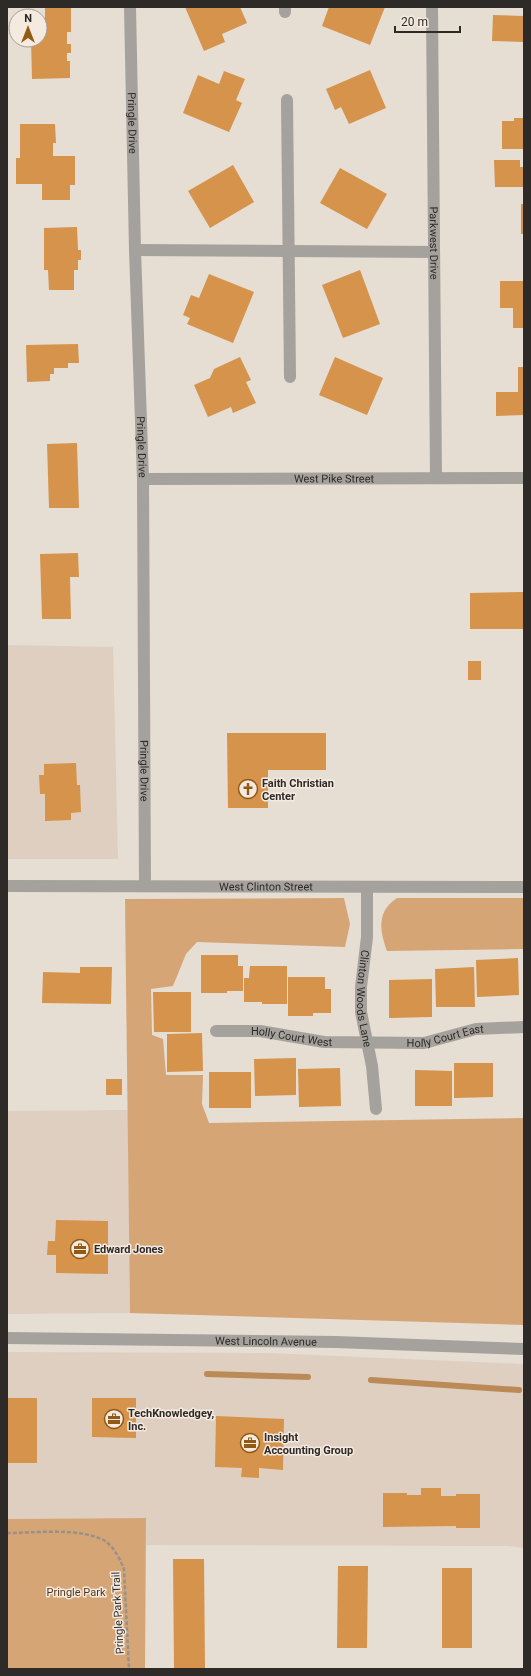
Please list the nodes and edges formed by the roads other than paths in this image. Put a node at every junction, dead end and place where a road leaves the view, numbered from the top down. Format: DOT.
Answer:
graph roads {
  1 [pos="130,7"];
  2 [pos="432,7"];
  3 [pos="287,100"];
  4 [pos="135,250"];
  5 [pos="289,251"];
  6 [pos="434,252"];
  7 [pos="290,377"];
  8 [pos="436,478"];
  9 [pos="524,478"];
  10 [pos="143,479"];
  11 [pos="7,886"];
  12 [pos="145,886"];
  13 [pos="367,887"];
  14 [pos="524,887"];
  15 [pos="524,1028"];
  16 [pos="216,1031"];
  17 [pos="366,1043"];
  18 [pos="376,1109"];
  19 [pos="7,1338"];
  20 [pos="524,1349"];
  1 -- 4 [label="street, Pringle Drive"];
  2 -- 6 [label="street, Parkwest Drive"];
  3 -- 5 [label="street"];
  4 -- 5 [label="street"];
  4 -- 10 [label="street, Pringle Drive"];
  5 -- 6 [label="street"];
  5 -- 7 [label="street"];
  6 -- 8 [label="street, Parkwest Drive"];
  8 -- 9 [label="street, West Pike Street"];
  8 -- 10 [label="street, West Pike Street"];
  10 -- 12 [label="street, Pringle Drive"];
  11 -- 12 [label="street, West Clinton Street"];
  12 -- 13 [label="street, West Clinton Street"];
  13 -- 14 [label="street, West Clinton Street"];
  13 -- 17 [label="street, Clinton Woods Lane"];
  15 -- 17 [label="street, Holly Court East"];
  16 -- 17 [label="street, Holly Court West"];
  17 -- 18 [label="street, Clinton Woods Lane"];
  19 -- 20 [label="street, West Lincoln Avenue"];
}
